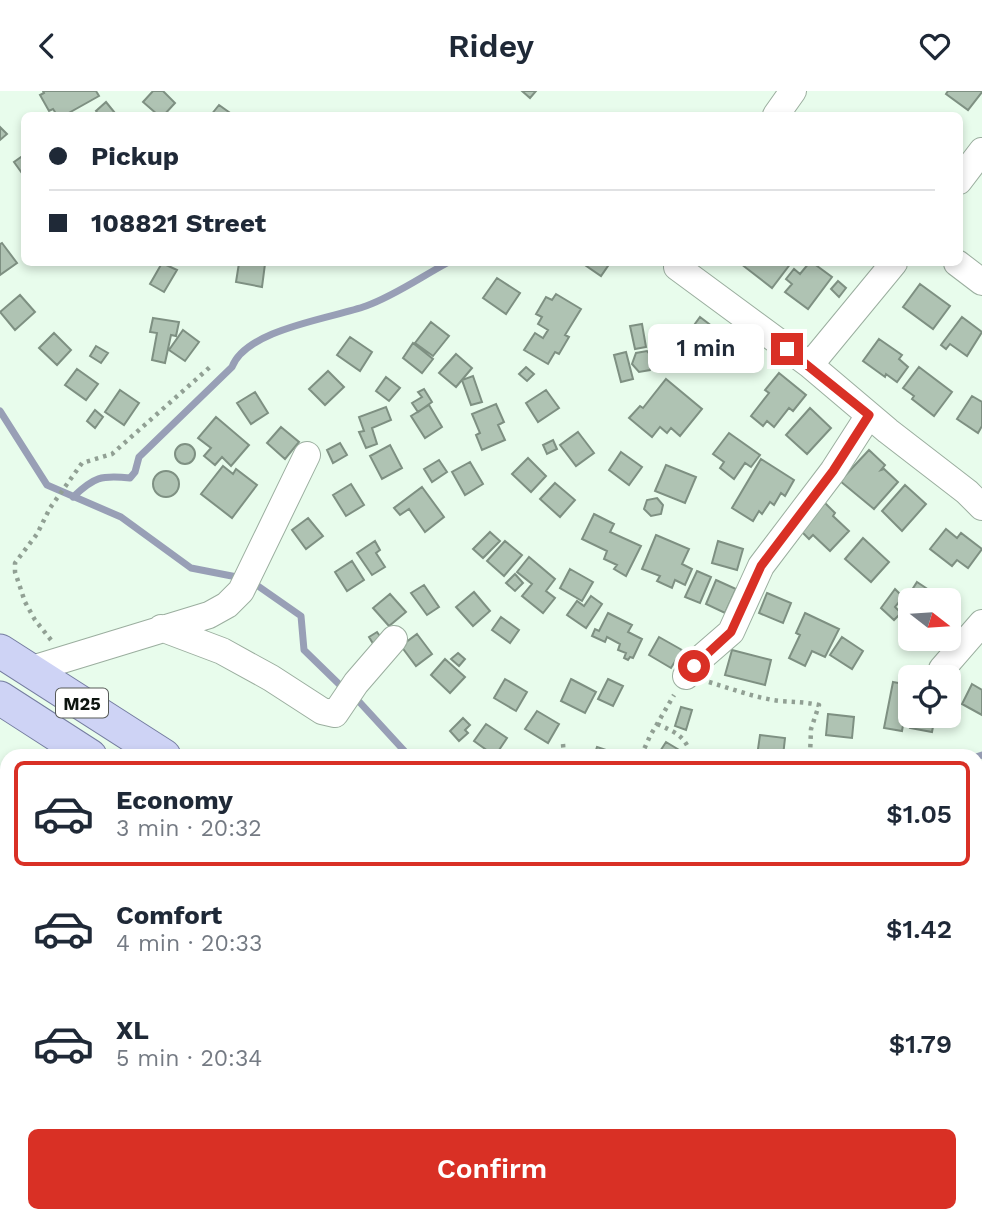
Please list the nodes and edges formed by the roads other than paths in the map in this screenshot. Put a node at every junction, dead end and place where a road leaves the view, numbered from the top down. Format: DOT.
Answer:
graph roads {
  1 [pos="793,91"];
  2 [pos="777,112"];
  3 [pos="982,151"];
  4 [pos="963,176"];
  5 [pos="892,266"];
  6 [pos="961,266"];
  7 [pos="677,267"];
  8 [pos="982,282"];
  9 [pos="810,365"];
  10 [pos="869,415"];
  11 [pos="307,455"];
  12 [pos="982,507"];
  13 [pos="982,623"];
  14 [pos="161,628"];
  15 [pos="394,639"];
  16 [pos="0,651"];
  17 [pos="945,665"];
  18 [pos="29,670"];
  19 [pos="686,676"];
  20 [pos="0,698"];
  21 [pos="79,749"];
  22 [pos="152,749"];
  1 -- 2 [label="street"];
  3 -- 4 [label="street"];
  5 -- 9 [label="street"];
  6 -- 8 [label="street"];
  7 -- 9 [label="street"];
  9 -- 10 [label="street"];
  10 -- 12 [label="street"];
  10 -- 19 [label="street"];
  11 -- 14 [label="street"];
  13 -- 17 [label="street"];
  14 -- 15 [label="street"];
  14 -- 18 [label="street"];
  16 -- 18 [label="main road, M25"];
  18 -- 22 [label="main road, M25"];
  20 -- 21 [label="main road, M25"];
}
